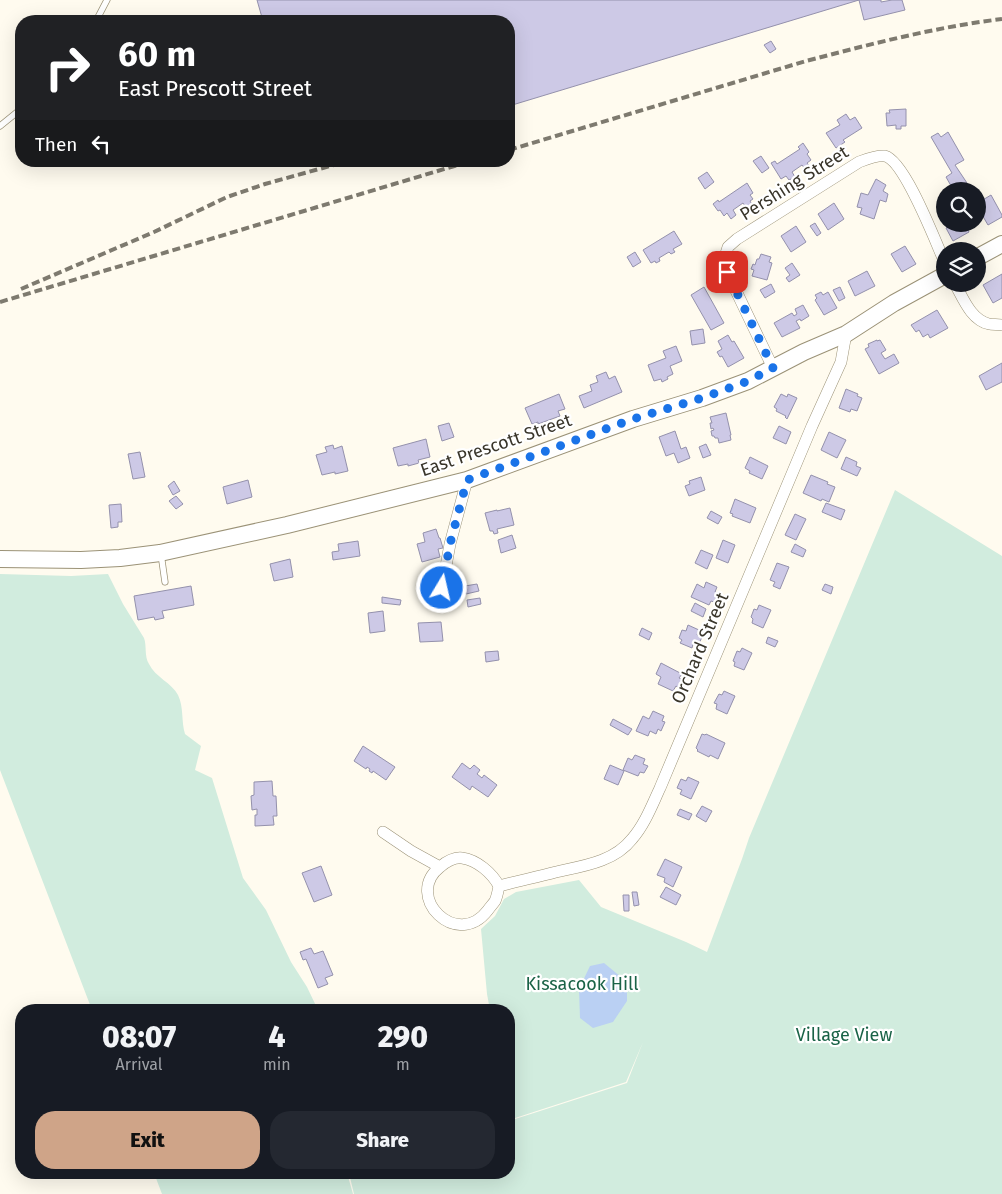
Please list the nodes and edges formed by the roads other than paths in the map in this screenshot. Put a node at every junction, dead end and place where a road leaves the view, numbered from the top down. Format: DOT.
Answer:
graph roads {
  1 [pos="108,0"];
  2 [pos="99,15"];
  3 [pos="15,114"];
  4 [pos="0,126"];
  5 [pos="936,243"];
  6 [pos="1002,244"];
  7 [pos="986,253"];
  8 [pos="936,280"];
  9 [pos="960,292"];
  10 [pos="1002,325"];
  11 [pos="846,334"];
  12 [pos="773,368"];
  13 [pos="467,480"];
  14 [pos="160,553"];
  15 [pos="0,560"];
  16 [pos="165,582"];
  17 [pos="442,588"];
  18 [pos="383,832"];
  19 [pos="440,867"];
  20 [pos="499,886"];
  1 -- 2 [label="lane"];
  3 -- 4 [label="lane"];
  5 -- 12 [label="street, Pershing Street"];
  6 -- 7 [label="main road"];
  8 -- 11 [label="main road, East Prescott Street"];
  9 -- 10 [label="street"];
  11 -- 12 [label="main road, East Prescott Street"];
  11 -- 20 [label="street, Orchard Street"];
  12 -- 13 [label="main road, East Prescott Street"];
  13 -- 14 [label="main road, East Prescott Street"];
  13 -- 17 [label="street"];
  14 -- 15 [label="main road, East Prescott Street"];
  14 -- 16 [label="lane"];
  18 -- 19 [label="street"];
  19 -- 20 [label="street"];
  19 -- 20 [label="street"];
}
